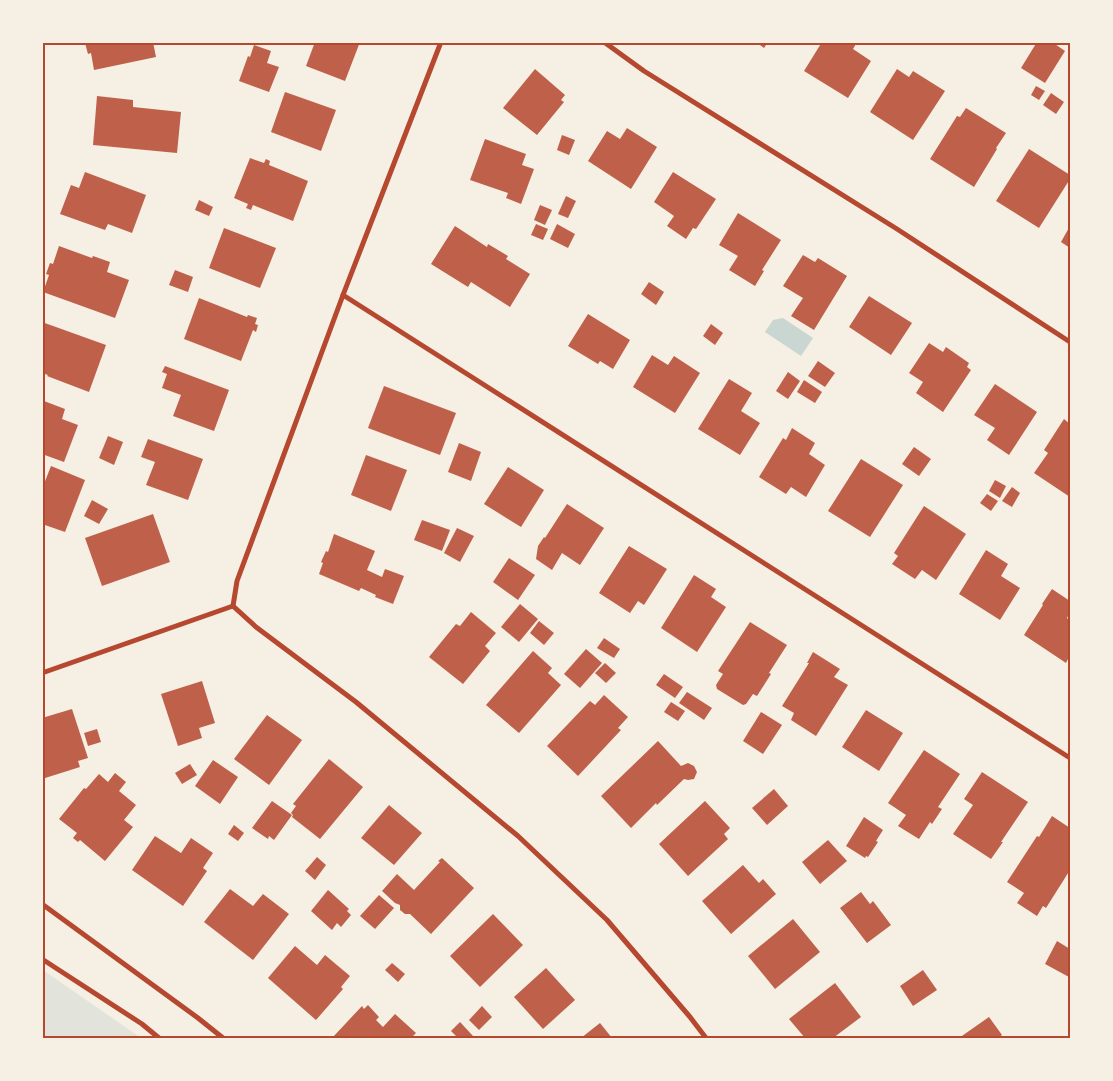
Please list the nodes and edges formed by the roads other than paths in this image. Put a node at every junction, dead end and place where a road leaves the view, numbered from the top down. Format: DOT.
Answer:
graph roads {
  1 [pos="442,42"];
  2 [pos="604,42"];
  3 [pos="343,295"];
  4 [pos="1070,342"];
  5 [pos="233,606"];
  6 [pos="42,673"];
  7 [pos="1070,758"];
  8 [pos="42,904"];
  9 [pos="42,959"];
  10 [pos="159,1038"];
  11 [pos="223,1038"];
  12 [pos="706,1038"];
  1 -- 3 [label="street"];
  2 -- 4 [label="street"];
  3 -- 5 [label="street"];
  3 -- 7 [label="street"];
  5 -- 6 [label="street"];
  5 -- 12 [label="street"];
  8 -- 11 [label="street"];
  9 -- 10 [label="street"];
}
